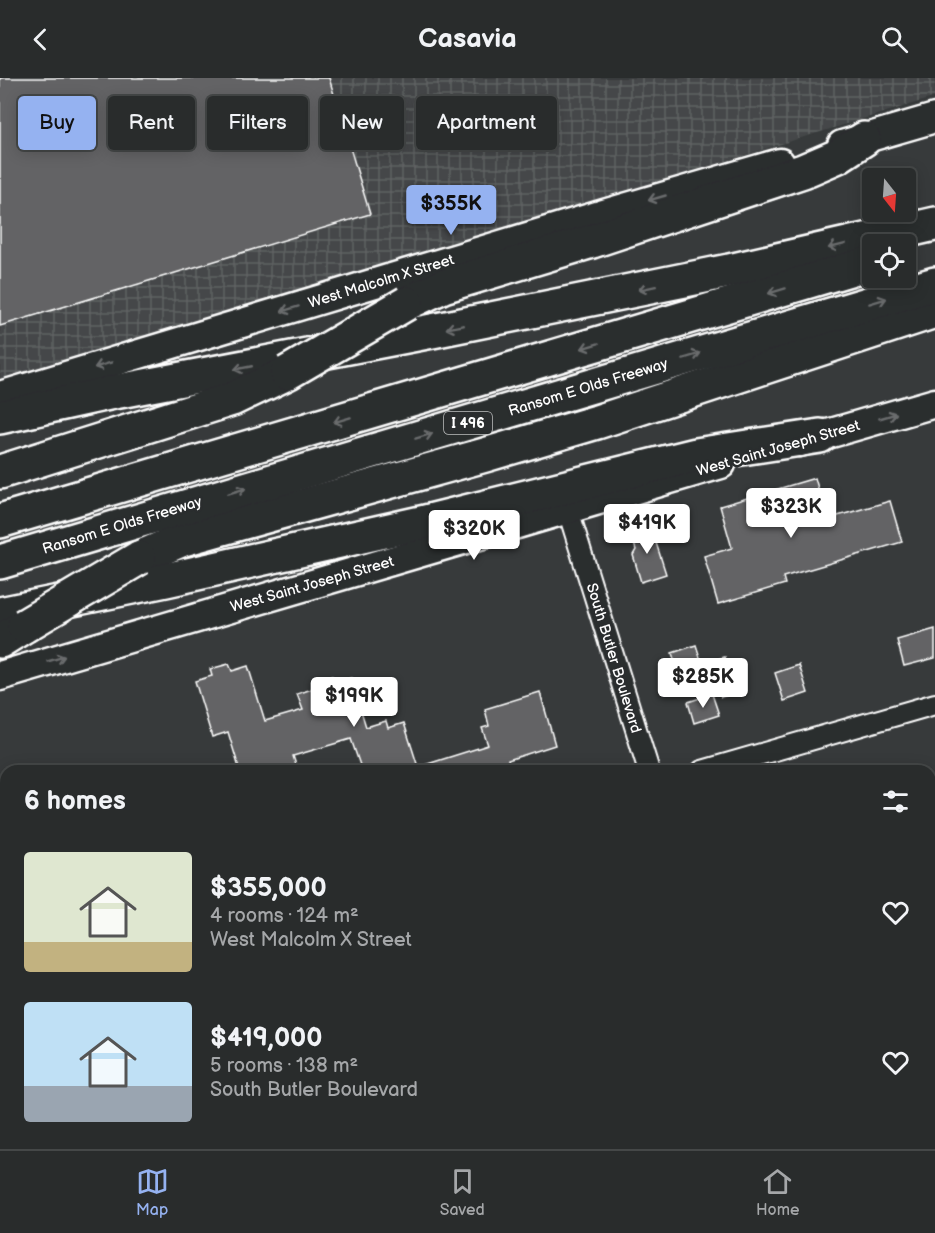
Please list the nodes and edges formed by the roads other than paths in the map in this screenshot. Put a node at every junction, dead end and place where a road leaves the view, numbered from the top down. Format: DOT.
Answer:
graph roads {
  1 [pos="935,118"];
  2 [pos="864,139"];
  3 [pos="935,224"];
  4 [pos="935,244"];
  5 [pos="916,249"];
  6 [pos="862,265"];
  7 [pos="935,284"];
  8 [pos="935,311"];
  9 [pos="0,396"];
  10 [pos="935,403"];
  11 [pos="0,417"];
  12 [pos="820,436"];
  13 [pos="0,472"];
  14 [pos="568,510"];
  15 [pos="0,521"];
  16 [pos="0,562"];
  17 [pos="8,627"];
  18 [pos="0,676"];
  19 [pos="935,704"];
  20 [pos="647,765"];
  21 [pos="723,765"];
  1 -- 2 [label="main road, West Malcolm X Street"];
  2 -- 9 [label="main road, West Malcolm X Street, one-way"];
  2 -- 13 [label="highway, bridge"];
  3 -- 11 [label="highway, one-way"];
  4 -- 5 [label="highway"];
  6 -- 15 [label="highway, I 496, one-way"];
  16 -- 7 [label="highway, Ransom E Olds Freeway / I 496, one-way"];
  8 -- 17 [label="highway, bridge"];
  12 -- 10 [label="main road, West Saint Joseph Street, one-way"];
  12 -- 14 [label="main road, West Saint Joseph Street"];
  12 -- 17 [label="highway"];
  18 -- 14 [label="main road, West Saint Joseph Street, one-way"];
  14 -- 20 [label="street, South Butler Boulevard"];
  19 -- 21 [label="street"];
}
